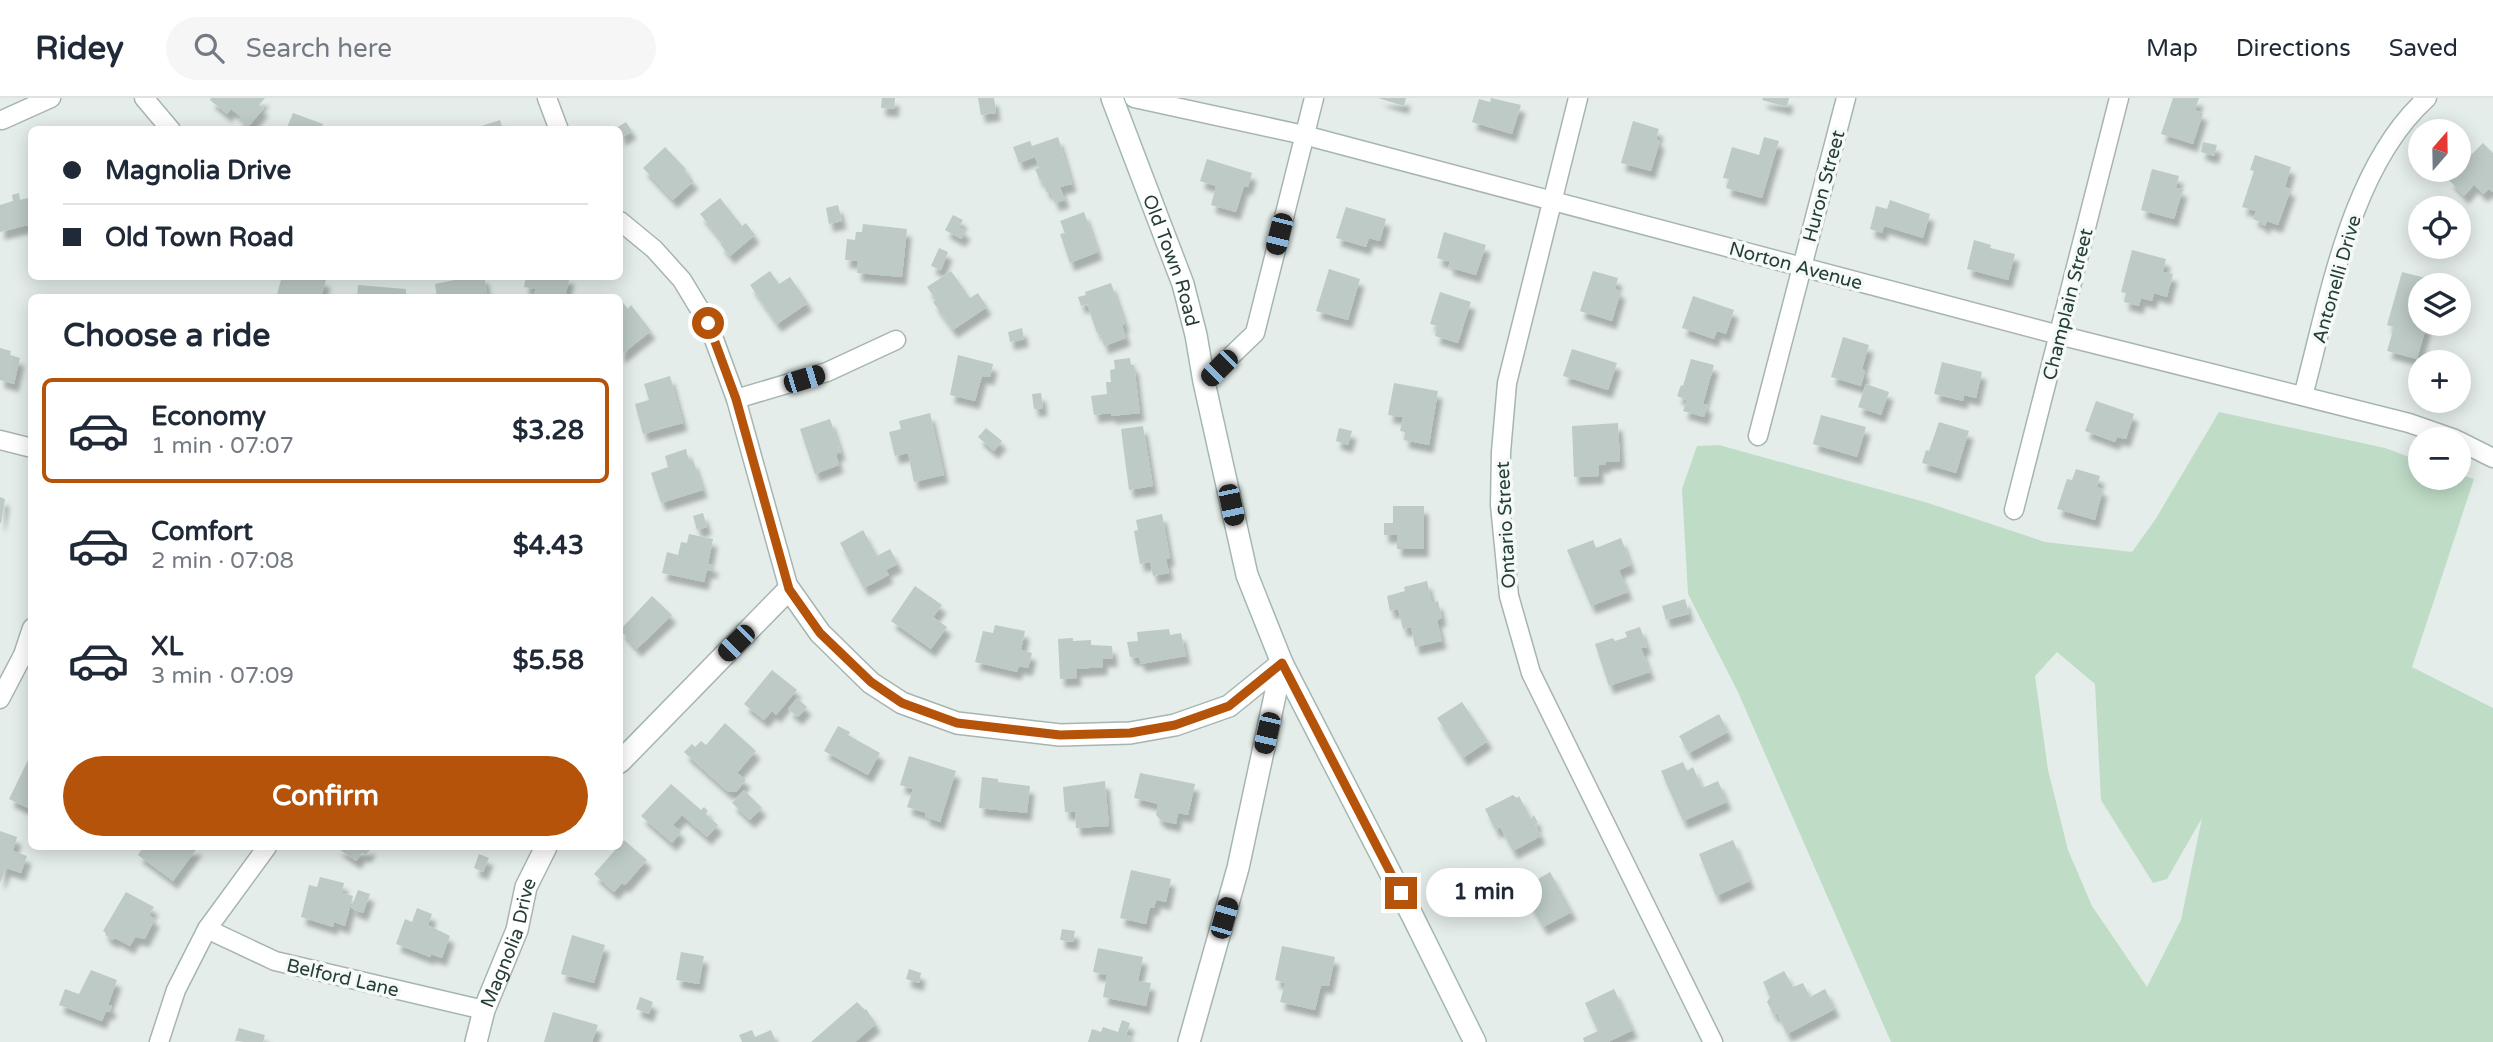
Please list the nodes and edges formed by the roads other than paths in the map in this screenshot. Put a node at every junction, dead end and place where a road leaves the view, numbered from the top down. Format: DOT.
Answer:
graph roads {
  1 [pos="51,98"];
  2 [pos="144,98"];
  3 [pos="547,98"];
  4 [pos="1112,98"];
  5 [pos="1134,98"];
  6 [pos="1314,98"];
  7 [pos="1578,98"];
  8 [pos="1846,98"];
  9 [pos="2119,98"];
  10 [pos="2427,98"];
  11 [pos="2,120"];
  12 [pos="168,126"];
  13 [pos="558,126"];
  14 [pos="1304,135"];
  15 [pos="1551,201"];
  16 [pos="623,223"];
  17 [pos="1801,266"];
  18 [pos="2059,335"];
  19 [pos="896,340"];
  20 [pos="1204,383"];
  21 [pos="2303,396"];
  22 [pos="736,399"];
  23 [pos="2420,427"];
  24 [pos="1758,436"];
  25 [pos="0,440"];
  26 [pos="28,447"];
  27 [pos="2471,447"];
  28 [pos="2493,458"];
  29 [pos="2014,510"];
  30 [pos="789,589"];
  31 [pos="28,640"];
  32 [pos="1282,663"];
  33 [pos="0,699"];
  34 [pos="623,759"];
  35 [pos="265,850"];
  36 [pos="545,850"];
  37 [pos="207,929"];
  38 [pos="484,1010"];
  39 [pos="159,1042"];
  40 [pos="476,1042"];
  41 [pos="1189,1042"];
  42 [pos="1475,1042"];
  43 [pos="1713,1042"];
  1 -- 11 [label="street"];
  2 -- 12 [label="street"];
  3 -- 13 [label="street"];
  4 -- 20 [label="street, Old Town Road"];
  5 -- 14 [label="street, Norton Avenue"];
  6 -- 14 [label="street"];
  7 -- 15 [label="street, Ontario Street"];
  8 -- 17 [label="street, Huron Street"];
  9 -- 18 [label="street, Champlain Street"];
  10 -- 21 [label="street, Antonelli Drive"];
  14 -- 15 [label="street, Norton Avenue"];
  14 -- 20 [label="street"];
  15 -- 17 [label="street, Norton Avenue"];
  15 -- 43 [label="street, Ontario Street"];
  16 -- 22 [label="street"];
  17 -- 18 [label="street, Norton Avenue"];
  17 -- 24 [label="street, Huron Street"];
  18 -- 21 [label="street, Norton Avenue"];
  18 -- 29 [label="street, Champlain Street"];
  19 -- 22 [label="street"];
  20 -- 32 [label="street, Old Town Road"];
  21 -- 23 [label="street, Norton Avenue"];
  22 -- 30 [label="street"];
  25 -- 26 [label="street"];
  27 -- 28 [label="street, Norton Avenue"];
  30 -- 32 [label="street"];
  30 -- 34 [label="street"];
  31 -- 33 [label="street"];
  32 -- 41 [label="street"];
  32 -- 42 [label="street, Old Town Road"];
  35 -- 37 [label="street"];
  36 -- 38 [label="street, Magnolia Drive"];
  37 -- 38 [label="street, Belford Lane"];
  37 -- 39 [label="street"];
  38 -- 40 [label="street, Magnolia Drive"];
}
